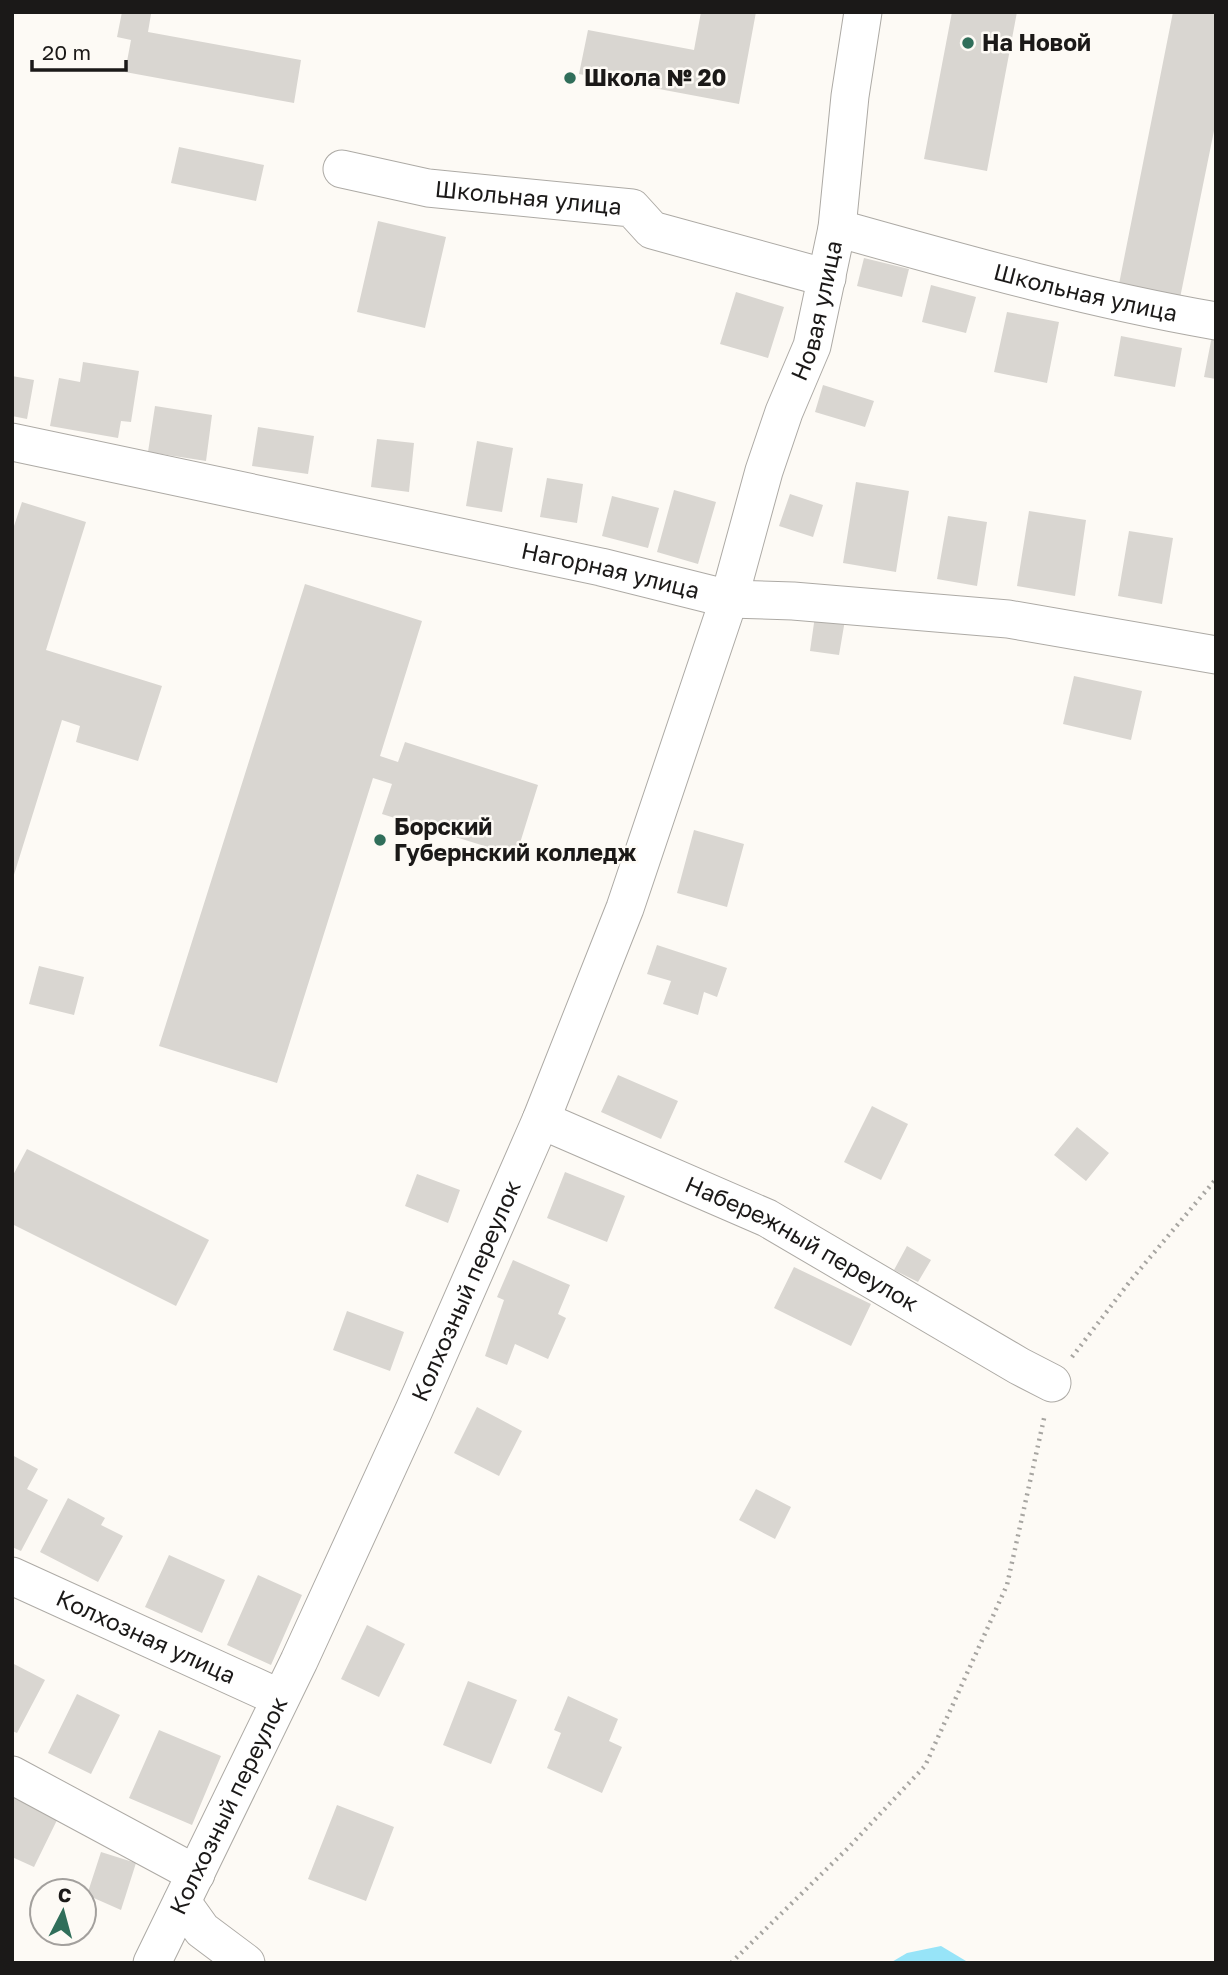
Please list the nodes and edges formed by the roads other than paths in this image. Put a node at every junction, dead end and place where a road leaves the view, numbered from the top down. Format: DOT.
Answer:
graph roads {
  1 [pos="863,12"];
  2 [pos="342,169"];
  3 [pos="836,228"];
  4 [pos="827,278"];
  5 [pos="1216,321"];
  6 [pos="12,442"];
  7 [pos="729,598"];
  8 [pos="1216,655"];
  9 [pos="541,1120"];
  10 [pos="1052,1383"];
  11 [pos="13,1579"];
  12 [pos="280,1698"];
  13 [pos="12,1775"];
  14 [pos="189,1888"];
  15 [pos="152,1963"];
  16 [pos="246,1963"];
  1 -- 3 [label="street, Новая улица"];
  2 -- 4 [label="street, Школьная улица"];
  3 -- 4 [label="street, Новая улица"];
  3 -- 5 [label="street, Школьная улица"];
  4 -- 7 [label="street, Новая улица"];
  6 -- 7 [label="street, Нагорная улица"];
  7 -- 8 [label="street, Нагорная улица"];
  7 -- 9 [label="street, Колхозный переулок"];
  9 -- 10 [label="street, Набережный переулок"];
  9 -- 12 [label="street, Колхозный переулок"];
  11 -- 12 [label="street, Колхозная улица"];
  12 -- 14 [label="street, Колхозный переулок"];
  13 -- 14 [label="street"];
  14 -- 15 [label="street, Колхозный переулок"];
  14 -- 16 [label="street"];
}
